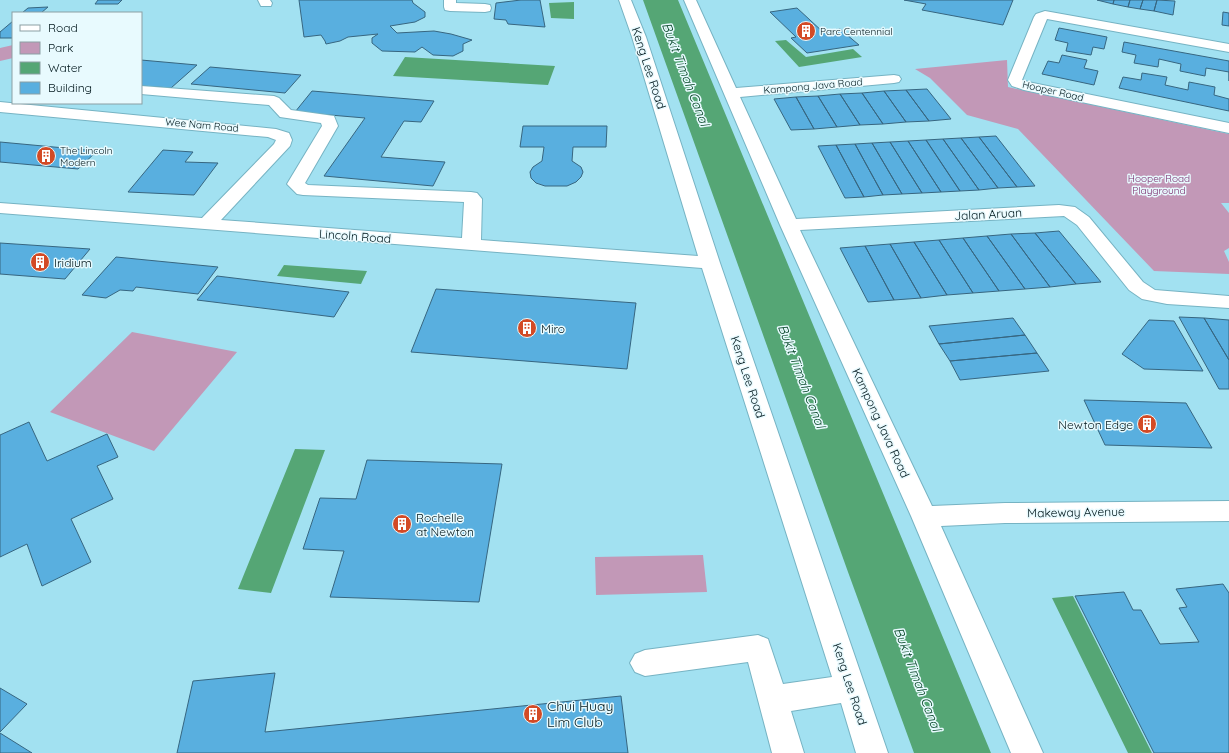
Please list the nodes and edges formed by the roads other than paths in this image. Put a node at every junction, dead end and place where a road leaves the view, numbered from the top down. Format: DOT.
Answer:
graph roads {
  1 [pos="625,0"];
  2 [pos="690,0"];
  3 [pos="450,4"];
  4 [pos="485,8"];
  5 [pos="1229,48"];
  6 [pos="894,79"];
  7 [pos="142,90"];
  8 [pos="732,93"];
  9 [pos="0,107"];
  10 [pos="1229,128"];
  11 [pos="0,208"];
  12 [pos="206,225"];
  13 [pos="790,225"];
  14 [pos="471,244"];
  15 [pos="710,264"];
  16 [pos="1229,302"];
  17 [pos="1229,511"];
  18 [pos="924,516"];
  19 [pos="645,663"];
  20 [pos="851,688"];
  21 [pos="774,699"];
  22 [pos="788,753"];
  23 [pos="872,753"];
  24 [pos="1027,753"];
  1 -- 15 [label="street, Keng Lee Road"];
  2 -- 8 [label="street, Kampong Java Road"];
  3 -- 4 [label="street"];
  5 -- 10 [label="street, Hooper Road"];
  6 -- 8 [label="street, Kampong Java Road"];
  7 -- 14 [label="street"];
  8 -- 13 [label="street, Kampong Java Road"];
  9 -- 12 [label="street, Wee Nam Road"];
  11 -- 12 [label="street, Lincoln Road"];
  12 -- 14 [label="street, Lincoln Road"];
  13 -- 16 [label="street, Jalan Aruan"];
  13 -- 18 [label="street, Kampong Java Road"];
  14 -- 15 [label="street, Lincoln Road"];
  15 -- 20 [label="street, Keng Lee Road"];
  17 -- 18 [label="street, Makeway Avenue"];
  18 -- 24 [label="street, Kampong Java Road"];
  19 -- 21 [label="street"];
  20 -- 21 [label="street"];
  20 -- 23 [label="street, Keng Lee Road"];
  21 -- 22 [label="street"];
}
